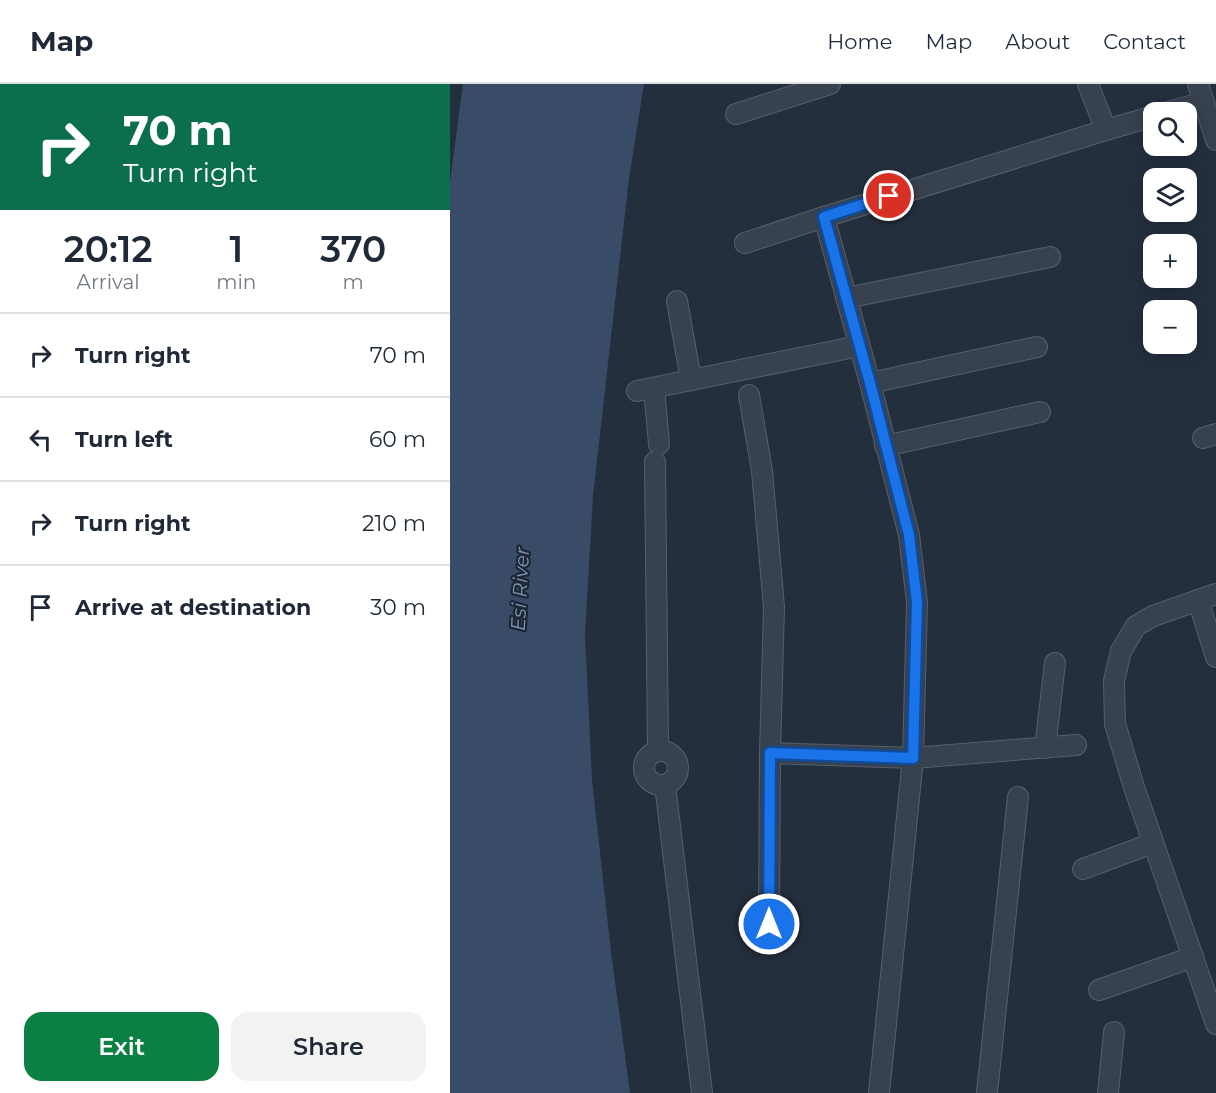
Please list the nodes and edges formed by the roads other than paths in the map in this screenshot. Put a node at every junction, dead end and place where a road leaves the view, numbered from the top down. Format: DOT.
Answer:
graph roads {
  1 [pos="830,84"];
  2 [pos="1088,84"];
  3 [pos="1201,93"];
  4 [pos="1185,102"];
  5 [pos="736,114"];
  6 [pos="1143,120"];
  7 [pos="1106,130"];
  8 [pos="1216,139"];
  9 [pos="824,217"];
  10 [pos="745,243"];
  11 [pos="1050,257"];
  12 [pos="846,298"];
  13 [pos="677,302"];
  14 [pos="858,346"];
  15 [pos="1037,347"];
  16 [pos="691,380"];
  17 [pos="870,383"];
  18 [pos="749,395"];
  19 [pos="1040,412"];
  20 [pos="885,446"];
  21 [pos="1207,597"];
  22 [pos="1216,657"];
  23 [pos="1055,663"];
  24 [pos="1076,745"];
  25 [pos="1045,748"];
  26 [pos="770,753"];
  27 [pos="913,758"];
  28 [pos="1018,797"];
  29 [pos="1154,843"];
  30 [pos="1083,869"];
  31 [pos="769,924"];
  32 [pos="1193,957"];
  33 [pos="1099,990"];
  34 [pos="1216,1024"];
  35 [pos="1114,1032"];
  36 [pos="702,1093"];
  37 [pos="879,1093"];
  38 [pos="987,1093"];
  39 [pos="1108,1093"];
  1 -- 5 [label="street"];
  2 -- 7 [label="street"];
  3 -- 4 [label="street"];
  3 -- 8 [label="street"];
  6 -- 7 [label="street"];
  7 -- 9 [label="street"];
  9 -- 10 [label="street"];
  9 -- 12 [label="street"];
  11 -- 12 [label="street"];
  12 -- 14 [label="street"];
  13 -- 16 [label="street"];
  14 -- 16 [label="street"];
  14 -- 17 [label="street"];
  15 -- 17 [label="street"];
  16 -- 36 [label="street"];
  17 -- 20 [label="street"];
  18 -- 26 [label="street"];
  19 -- 20 [label="street"];
  20 -- 27 [label="street"];
  21 -- 22 [label="street"];
  21 -- 29 [label="street"];
  23 -- 25 [label="street"];
  24 -- 25 [label="street"];
  25 -- 27 [label="street"];
  26 -- 27 [label="street"];
  26 -- 31 [label="street"];
  27 -- 37 [label="street"];
  28 -- 38 [label="street"];
  29 -- 30 [label="street"];
  29 -- 32 [label="street"];
  32 -- 33 [label="street"];
  32 -- 34 [label="street"];
  35 -- 39 [label="street"];
}
